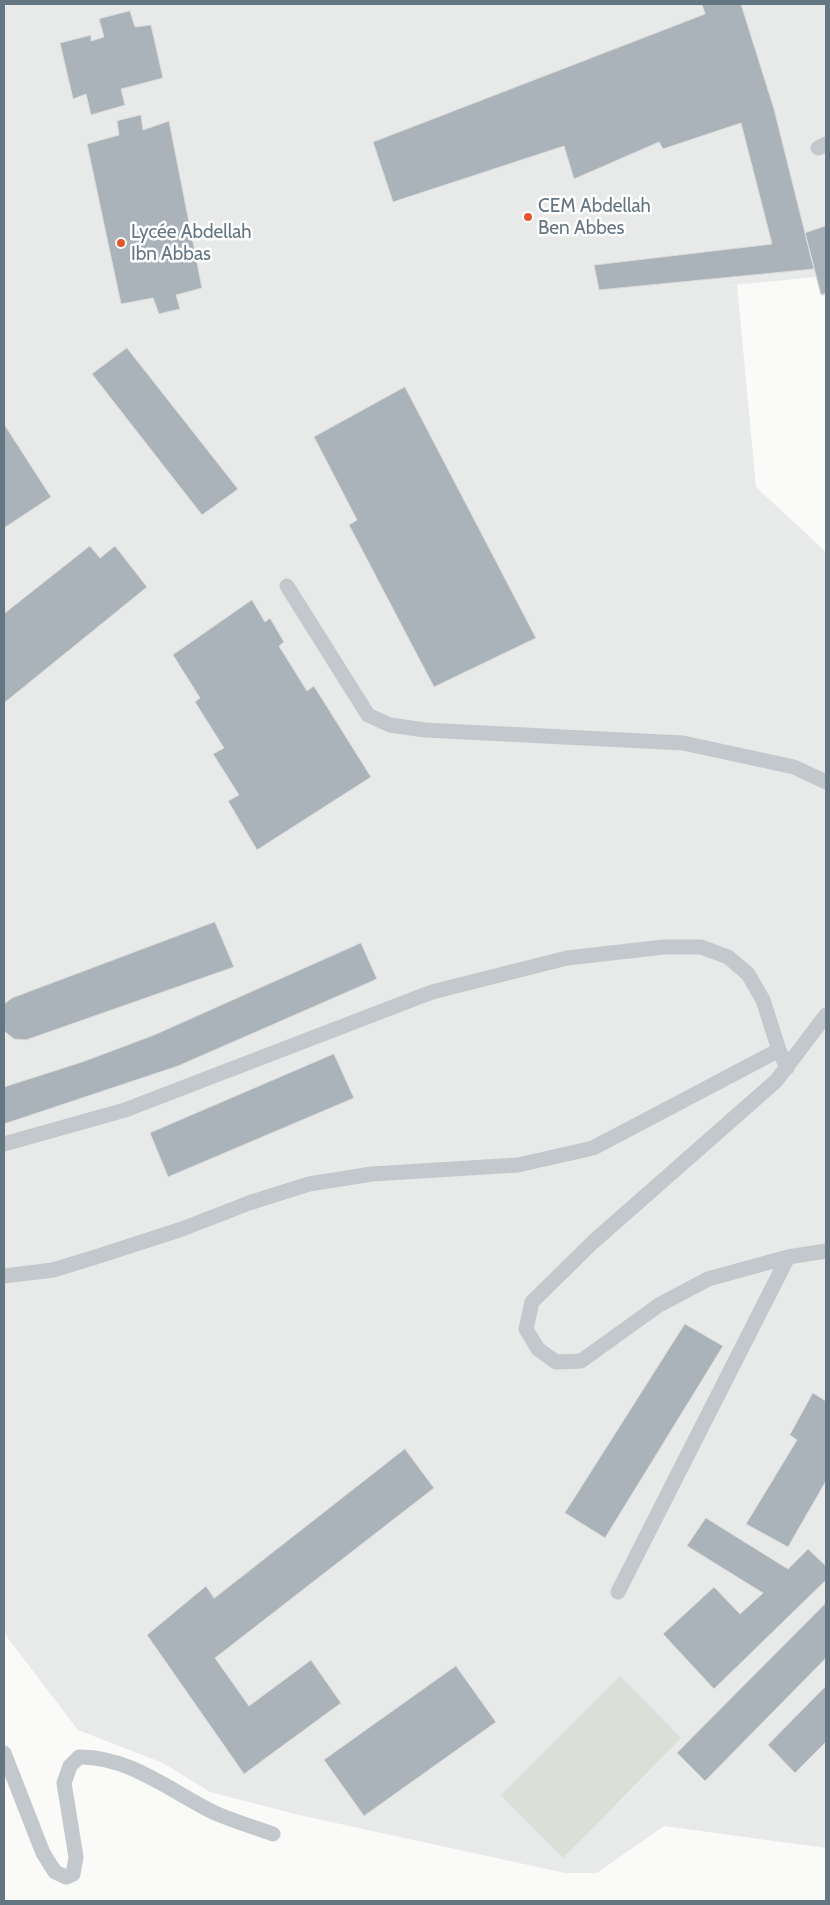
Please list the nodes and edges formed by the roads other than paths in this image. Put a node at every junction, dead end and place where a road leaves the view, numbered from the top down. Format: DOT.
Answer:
graph roads {
  1 [pos="287,586"];
  2 [pos="826,782"];
  3 [pos="826,1015"];
  4 [pos="779,1050"];
  5 [pos="786,1068"];
  6 [pos="4,1144"];
  7 [pos="826,1251"];
  8 [pos="788,1257"];
  9 [pos="4,1276"];
  10 [pos="618,1592"];
  11 [pos="4,1753"];
  12 [pos="273,1834"];
  1 -- 2 [label="lane"];
  3 -- 5 [label="lane"];
  4 -- 5 [label="lane"];
  4 -- 6 [label="lane"];
  4 -- 9 [label="lane"];
  5 -- 8 [label="lane"];
  7 -- 8 [label="lane"];
  8 -- 10 [label="lane"];
  11 -- 12 [label="lane"];
}
